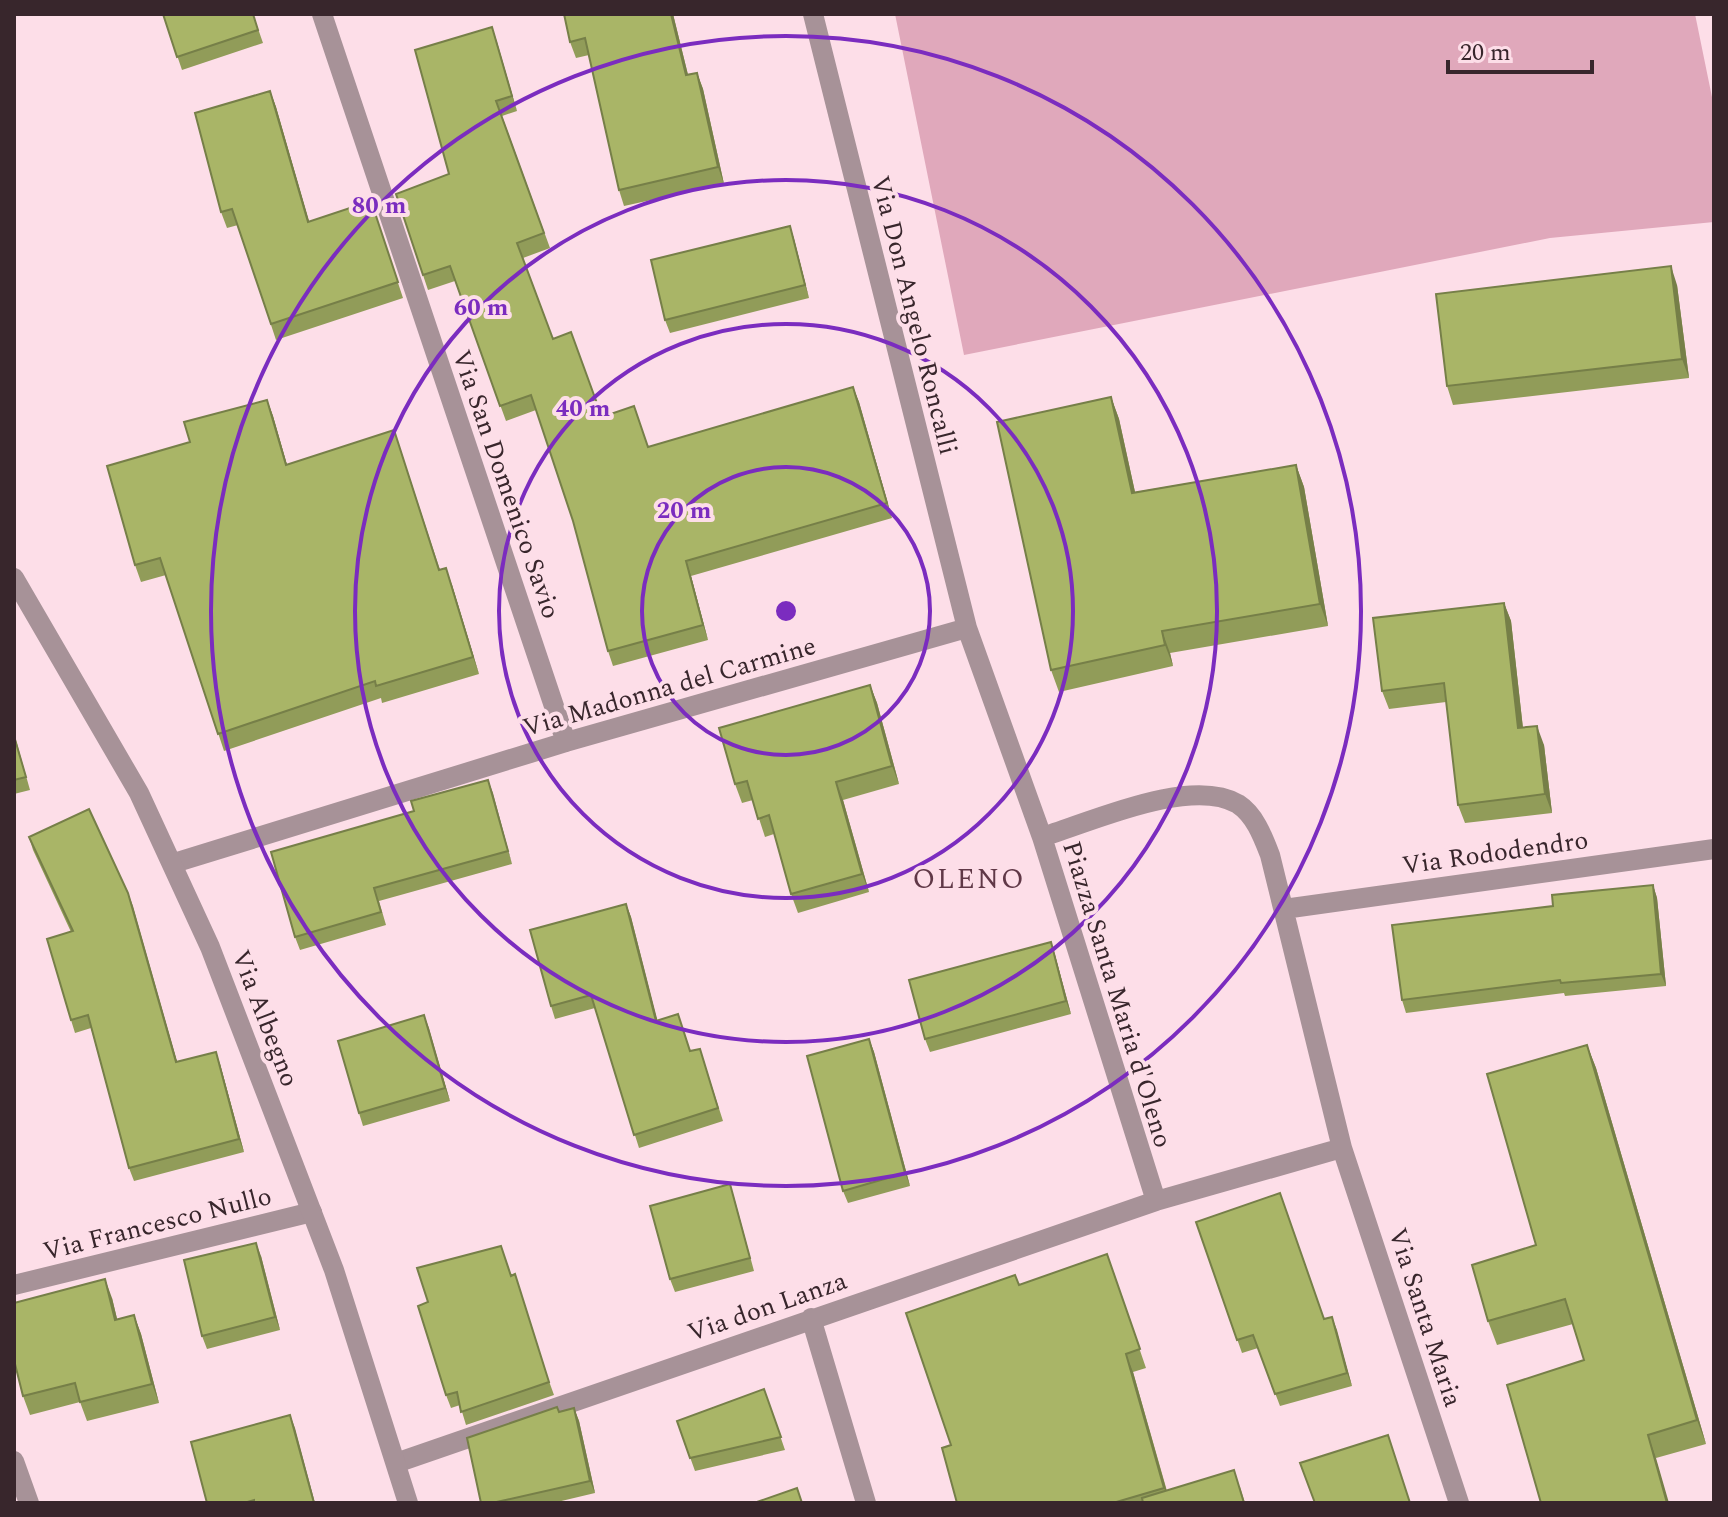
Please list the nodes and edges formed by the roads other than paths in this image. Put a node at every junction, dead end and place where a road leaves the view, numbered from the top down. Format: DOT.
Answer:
graph roads {
  1 [pos="322,14"];
  2 [pos="813,14"];
  3 [pos="14,578"];
  4 [pos="967,628"];
  5 [pos="566,742"];
  6 [pos="1042,837"];
  7 [pos="1714,849"];
  8 [pos="174,863"];
  9 [pos="1284,909"];
  10 [pos="1342,1148"];
  11 [pos="1156,1201"];
  12 [pos="312,1212"];
  13 [pos="14,1285"];
  14 [pos="811,1318"];
  15 [pos="14,1461"];
  16 [pos="396,1463"];
  17 [pos="29,1503"];
  18 [pos="408,1503"];
  19 [pos="866,1503"];
  20 [pos="1459,1503"];
  1 -- 5 [label="street, Via San Domenico Savio"];
  2 -- 4 [label="street, Via Don Angelo Roncalli"];
  3 -- 8 [label="street, Via Albegno"];
  4 -- 5 [label="street, Via Madonna del Carmine"];
  4 -- 6 [label="street"];
  5 -- 8 [label="street, Via Madonna del Carmine"];
  6 -- 9 [label="street, Piazza Santa Maria d'Oleno"];
  6 -- 11 [label="street, Piazza Santa Maria d'Oleno"];
  7 -- 9 [label="street, Via Rododendro"];
  8 -- 12 [label="street, Via Albegno"];
  9 -- 10 [label="street, Piazza Santa Maria d'Oleno"];
  10 -- 11 [label="street"];
  10 -- 20 [label="street, Via Santa Maria"];
  11 -- 14 [label="street, Via don Lanza"];
  12 -- 13 [label="street, Via Francesco Nullo"];
  12 -- 16 [label="street, Via Albegno"];
  14 -- 16 [label="street, Via don Lanza"];
  14 -- 19 [label="street"];
  15 -- 17 [label="street"];
  16 -- 18 [label="street, Via Albegno"];
}
